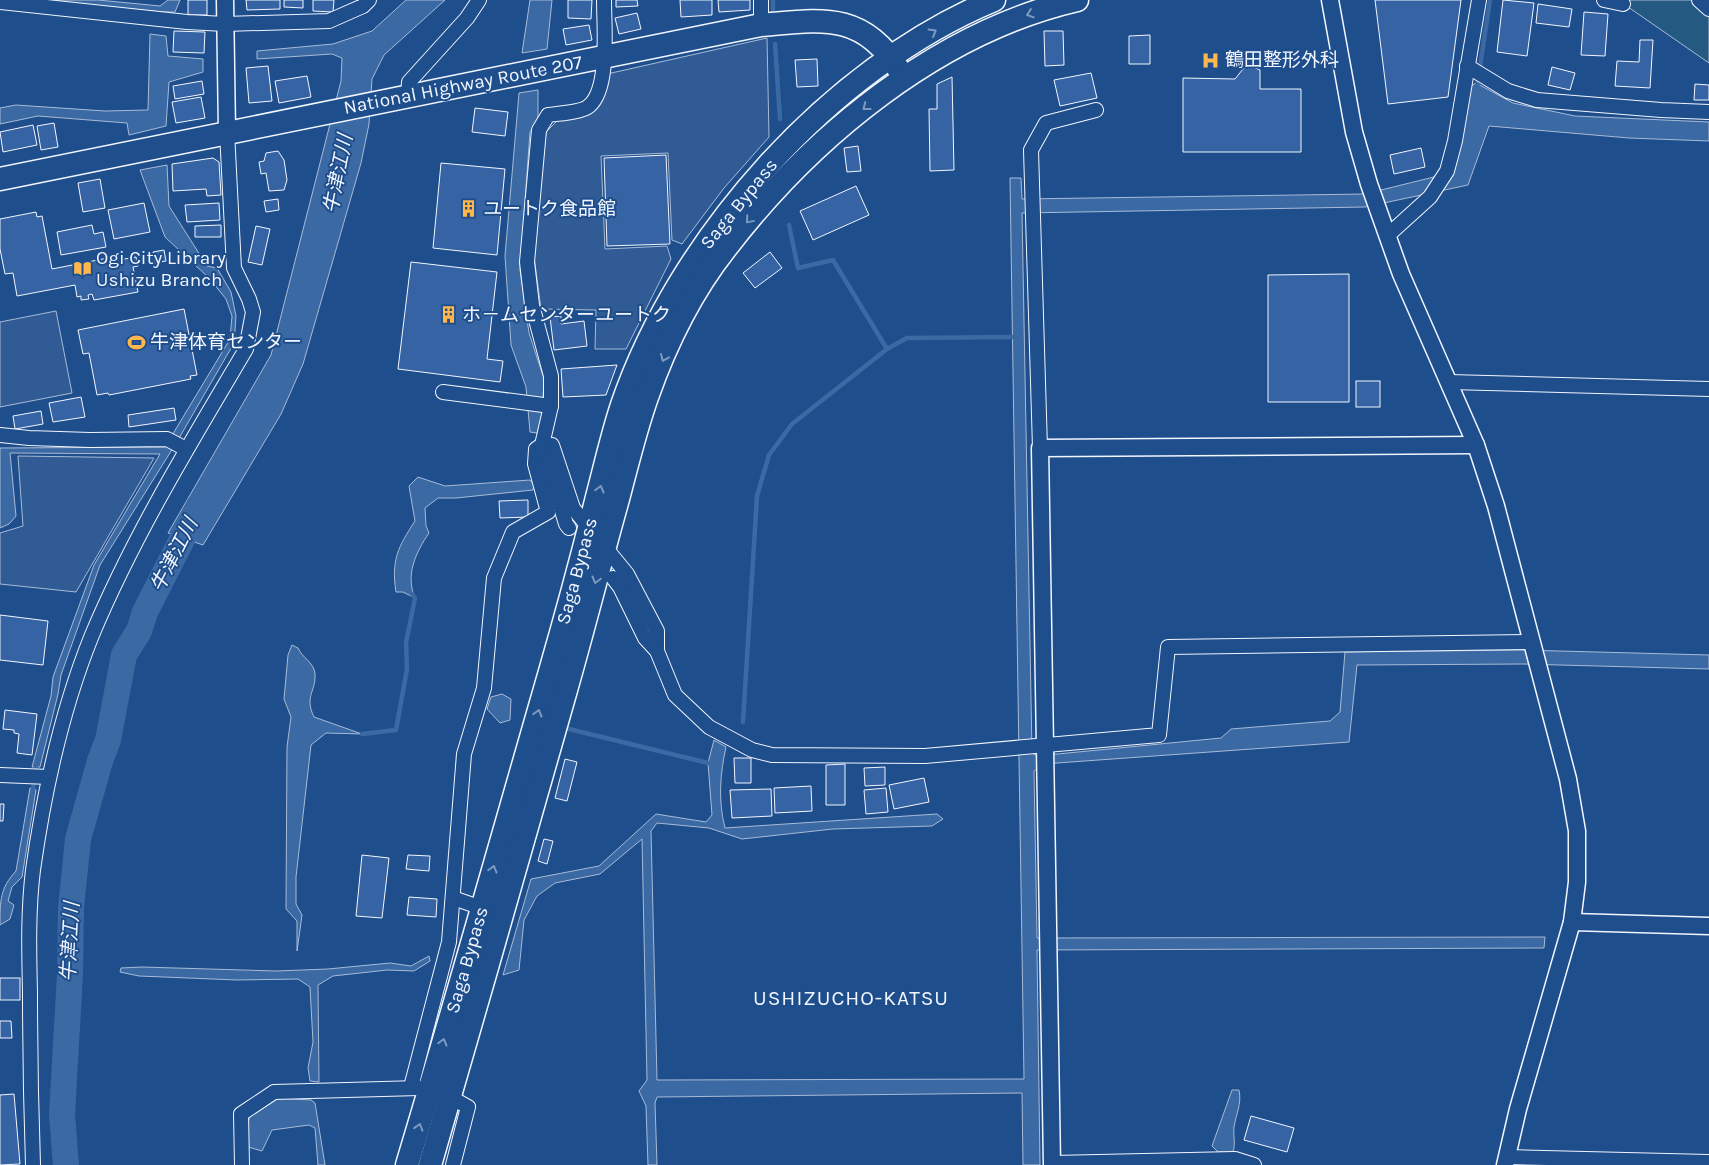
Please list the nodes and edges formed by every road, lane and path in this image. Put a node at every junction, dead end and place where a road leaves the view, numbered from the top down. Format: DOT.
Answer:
graph roads {
  1 [pos="225,0"];
  2 [pos="369,0"];
  3 [pos="479,0"];
  4 [pos="604,0"];
  5 [pos="761,0"];
  6 [pos="994,0"];
  7 [pos="1077,0"];
  8 [pos="1330,0"];
  9 [pos="1479,0"];
  10 [pos="1604,0"];
  11 [pos="1699,0"];
  12 [pos="0,2"];
  13 [pos="1623,4"];
  14 [pos="1709,9"];
  15 [pos="225,24"];
  16 [pos="760,25"];
  17 [pos="604,56"];
  18 [pos="891,57"];
  19 [pos="1467,66"];
  20 [pos="905,78"];
  21 [pos="402,97"];
  22 [pos="1096,110"];
  23 [pos="1709,112"];
  24 [pos="228,132"];
  25 [pos="0,179"];
  26 [pos="1388,236"];
  27 [pos="1449,382"];
  28 [pos="1709,389"];
  29 [pos="443,392"];
  30 [pos="551,406"];
  31 [pos="546,428"];
  32 [pos="0,435"];
  33 [pos="542,444"];
  34 [pos="1476,445"];
  35 [pos="183,447"];
  36 [pos="1040,448"];
  37 [pos="579,528"];
  38 [pos="605,547"];
  39 [pos="613,578"];
  40 [pos="1532,642"];
  41 [pos="657,651"];
  42 [pos="1040,746"];
  43 [pos="0,775"];
  44 [pos="38,777"];
  45 [pos="453,898"];
  46 [pos="482,908"];
  47 [pos="1572,922"];
  48 [pos="1709,926"];
  49 [pos="430,1090"];
  50 [pos="1506,1161"];
  51 [pos="1709,1162"];
  52 [pos="1052,1164"];
  53 [pos="34,1165"];
  54 [pos="242,1165"];
  55 [pos="407,1165"];
  56 [pos="430,1165"];
  57 [pos="453,1165"];
  58 [pos="1254,1165"];
  1 -- 15 [label="street"];
  2 -- 15 [label="street"];
  3 -- 21 [label="street"];
  4 -- 17 [label="street"];
  5 -- 16 [label="street"];
  18 -- 6 [label="highway, Saga Bypass, one-way"];
  7 -- 20 [label="highway, Saga Bypass, one-way"];
  8 -- 26 [label="street"];
  9 -- 19 [label="street"];
  10 -- 13 [label="street"];
  11 -- 14 [label="street"];
  12 -- 15 [label="street"];
  15 -- 24 [label="street"];
  16 -- 17 [label="highway, National Highway Route 207"];
  16 -- 18 [label="highway, National Highway Route 207"];
  17 -- 21 [label="highway, National Highway Route 207"];
  17 -- 30 [label="street"];
  18 -- 20 [label="highway, National Highway Route 207"];
  37 -- 18 [label="highway, Saga Bypass, one-way"];
  19 -- 23 [label="street"];
  19 -- 26 [label="street"];
  20 -- 38 [label="highway, Saga Bypass, one-way"];
  21 -- 24 [label="highway, National Highway Route 207"];
  22 -- 36 [label="street"];
  24 -- 25 [label="highway, National Highway Route 207"];
  24 -- 35 [label="street"];
  26 -- 27 [label="street"];
  27 -- 28 [label="street"];
  27 -- 34 [label="street"];
  29 -- 30 [label="street"];
  30 -- 31 [label="street"];
  31 -- 33 [label="street"];
  31 -- 37 [label="street"];
  32 -- 35 [label="street"];
  33 -- 37 [label="street"];
  33 -- 45 [label="street"];
  34 -- 36 [label="street"];
  34 -- 40 [label="street"];
  35 -- 44 [label="street"];
  36 -- 42 [label="street"];
  46 -- 37 [label="highway, Saga Bypass, one-way"];
  38 -- 41 [label="street"];
  38 -- 49 [label="highway, Saga Bypass, one-way"];
  39 -- 41 [label="street"];
  40 -- 42 [label="street"];
  40 -- 47 [label="street"];
  41 -- 42 [label="street"];
  42 -- 52 [label="street"];
  43 -- 44 [label="street"];
  44 -- 53 [label="street"];
  45 -- 46 [label="street"];
  45 -- 49 [label="street"];
  49 -- 46 [label="highway, Saga Bypass, one-way"];
  47 -- 48 [label="street"];
  47 -- 50 [label="street"];
  49 -- 54 [label="street"];
  55 -- 49 [label="highway, Saga Bypass, one-way"];
  49 -- 56 [label="highway, Saga Bypass"];
  49 -- 57 [label="street"];
  50 -- 51 [label="street"];
  52 -- 58 [label="street"];
}
